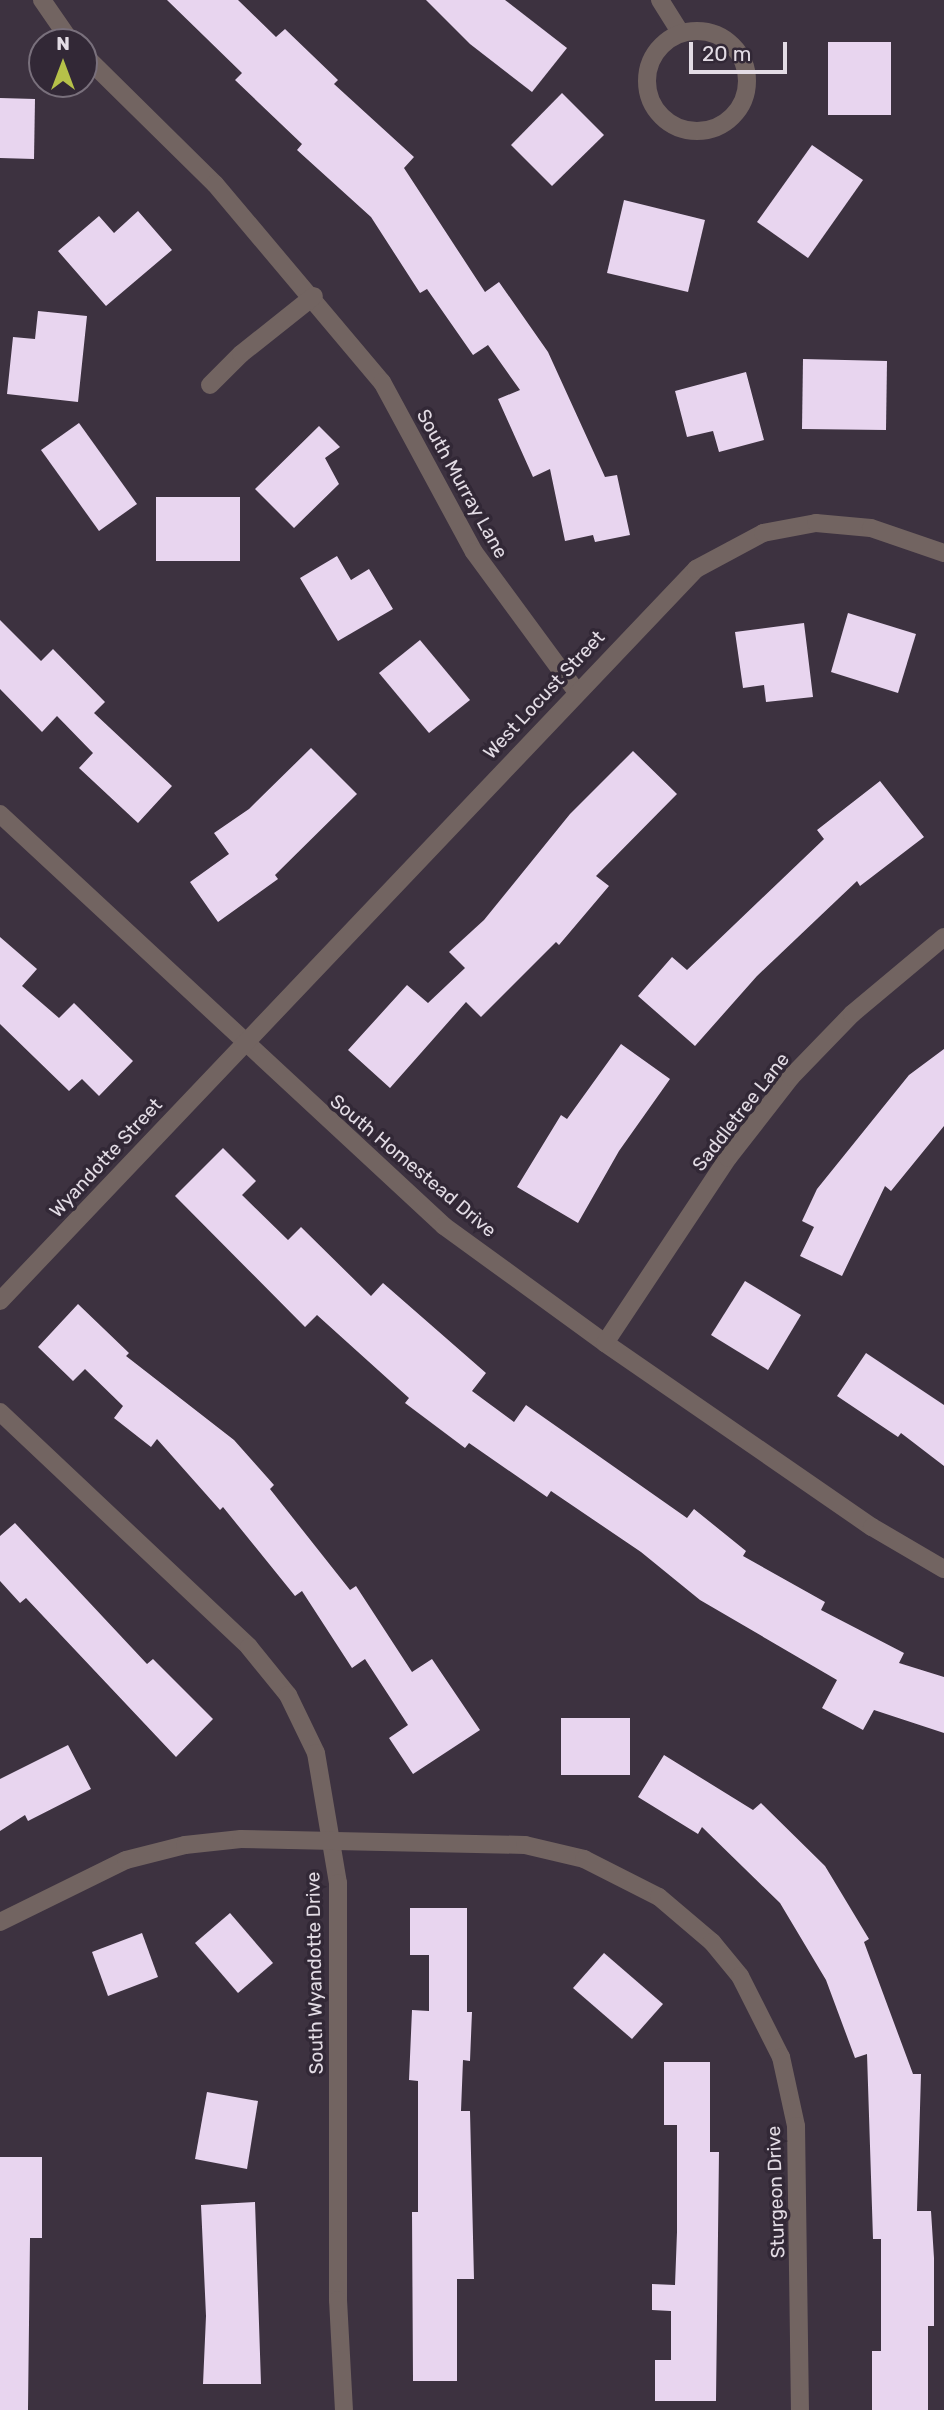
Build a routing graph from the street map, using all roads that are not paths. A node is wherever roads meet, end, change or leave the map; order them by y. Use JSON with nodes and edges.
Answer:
{"nodes":[{"id":1,"x":43,"y":0,"type":"edge"},
{"id":2,"x":660,"y":0,"type":"edge"},
{"id":3,"x":62,"y":28,"type":"edge"},
{"id":4,"x":681,"y":33,"type":"junction"},
{"id":5,"x":98,"y":69,"type":"edge"},
{"id":6,"x":314,"y":296,"type":"junction"},
{"id":7,"x":210,"y":385,"type":"dead end"},
{"id":8,"x":944,"y":553,"type":"edge"},
{"id":9,"x":576,"y":691,"type":"junction"},
{"id":10,"x":0,"y":814,"type":"edge"},
{"id":11,"x":944,"y":937,"type":"edge"},
{"id":12,"x":244,"y":1043,"type":"junction"},
{"id":13,"x":0,"y":1301,"type":"edge"},
{"id":14,"x":605,"y":1343,"type":"junction"},
{"id":15,"x":0,"y":1412,"type":"edge"},
{"id":16,"x":944,"y":1569,"type":"edge"},
{"id":17,"x":331,"y":1839,"type":"junction"},
{"id":18,"x":0,"y":1922,"type":"edge"},
{"id":19,"x":344,"y":2410,"type":"edge"},
{"id":20,"x":800,"y":2410,"type":"edge"}],
"edges":[{"from":1,"to":3,"type":"street"},
{"from":2,"to":4,"type":"street"},
{"from":4,"to":4,"type":"street"},
{"from":5,"to":6,"type":"street","name":"South Murray Lane"},
{"from":6,"to":7,"type":"street"},
{"from":6,"to":9,"type":"street","name":"South Murray Lane"},
{"from":8,"to":9,"type":"street","name":"West Locust Street"},
{"from":9,"to":12,"type":"street","name":"West Locust Street"},
{"from":10,"to":12,"type":"street","name":"South Homestead Drive"},
{"from":11,"to":14,"type":"street","name":"Saddletree Lane"},
{"from":12,"to":13,"type":"street","name":"Wyandotte Street"},
{"from":12,"to":14,"type":"street","name":"South Homestead Drive"},
{"from":14,"to":16,"type":"street","name":"South Homestead Drive"},
{"from":15,"to":17,"type":"street","name":"South Wyandotte Drive"},
{"from":17,"to":18,"type":"street","name":"Sturgeon Drive"},
{"from":17,"to":19,"type":"street","name":"South Wyandotte Drive"},
{"from":17,"to":20,"type":"street","name":"Sturgeon Drive"}]}
